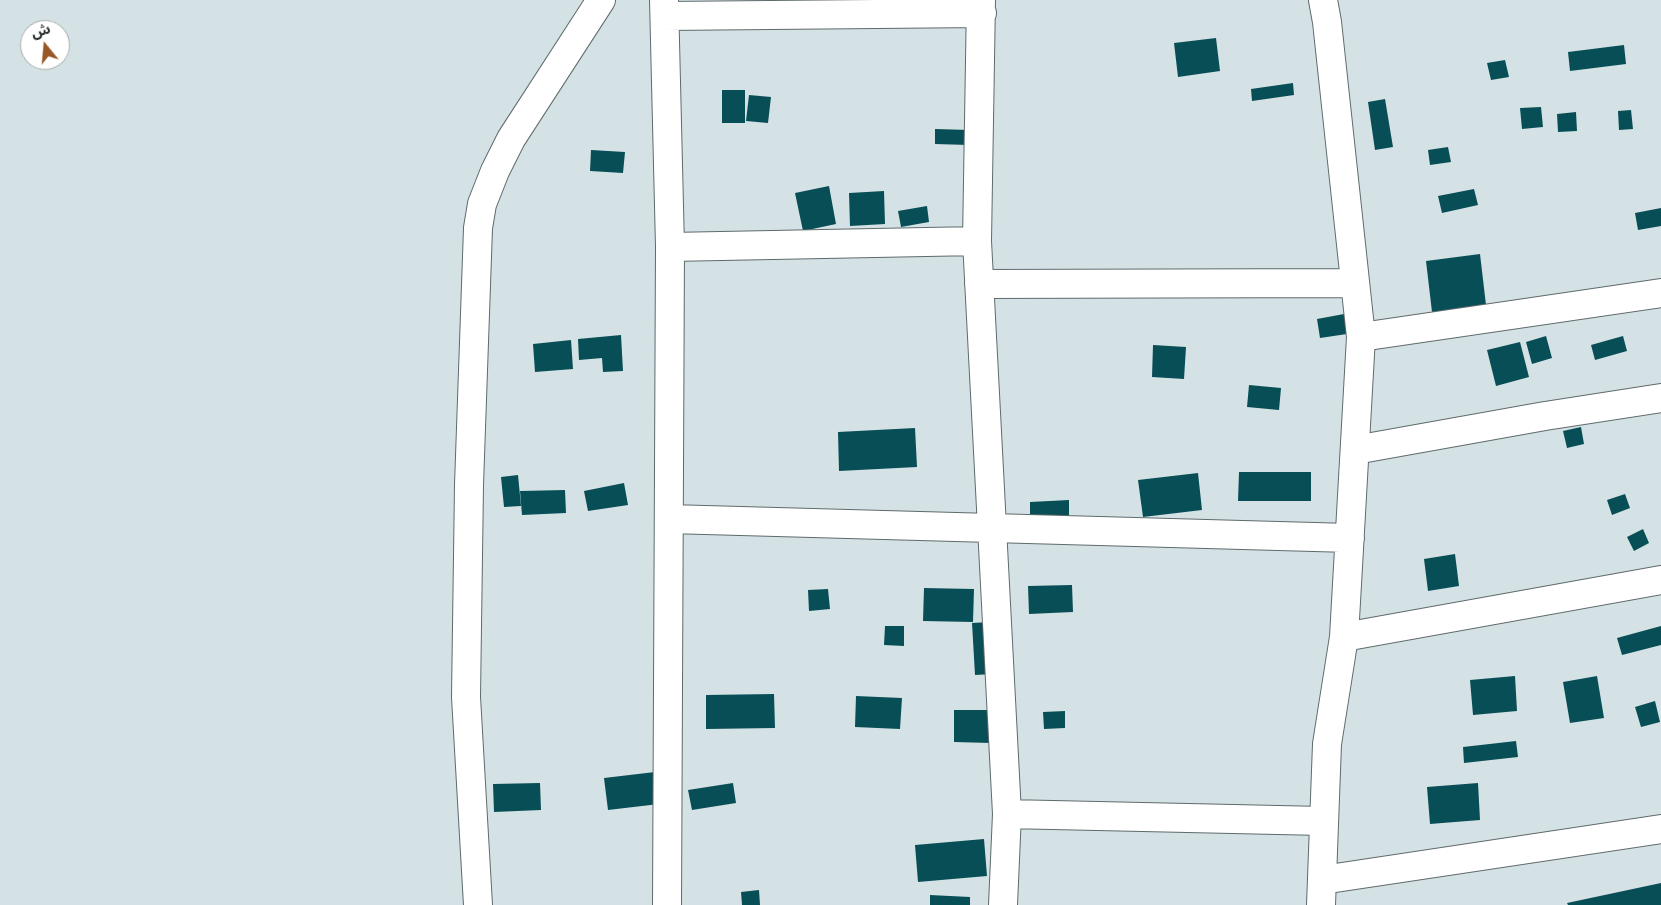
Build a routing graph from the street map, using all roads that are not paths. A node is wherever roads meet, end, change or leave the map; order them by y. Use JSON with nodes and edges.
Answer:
{"nodes":[{"id":1,"x":601,"y":0,"type":"edge"},
{"id":2,"x":1323,"y":0,"type":"edge"},
{"id":3,"x":981,"y":6,"type":"edge"},
{"id":4,"x":664,"y":8,"type":"edge"},
{"id":5,"x":977,"y":241,"type":"junction"},
{"id":6,"x":670,"y":246,"type":"junction"},
{"id":7,"x":1355,"y":283,"type":"junction"},
{"id":8,"x":979,"y":284,"type":"junction"},
{"id":9,"x":1661,"y":293,"type":"edge"},
{"id":10,"x":1361,"y":337,"type":"junction"},
{"id":11,"x":1661,"y":398,"type":"edge"},
{"id":12,"x":1354,"y":450,"type":"junction"},
{"id":13,"x":669,"y":519,"type":"junction"},
{"id":14,"x":992,"y":529,"type":"junction"},
{"id":15,"x":1350,"y":538,"type":"junction"},
{"id":16,"x":1661,"y":580,"type":"edge"},
{"id":17,"x":1344,"y":637,"type":"junction"},
{"id":18,"x":1007,"y":814,"type":"junction"},
{"id":19,"x":1323,"y":821,"type":"junction"},
{"id":20,"x":1661,"y":829,"type":"edge"},
{"id":21,"x":1321,"y":892,"type":"edge"},
{"id":22,"x":478,"y":905,"type":"edge"},
{"id":23,"x":667,"y":905,"type":"edge"},
{"id":24,"x":1003,"y":905,"type":"edge"}],
"edges":[{"from":1,"to":22,"type":"street"},
{"from":2,"to":7,"type":"street"},
{"from":3,"to":4,"type":"street"},
{"from":3,"to":5,"type":"street"},
{"from":4,"to":6,"type":"street"},
{"from":5,"to":6,"type":"street"},
{"from":5,"to":8,"type":"street"},
{"from":6,"to":13,"type":"street"},
{"from":7,"to":8,"type":"street"},
{"from":7,"to":10,"type":"street"},
{"from":8,"to":14,"type":"street"},
{"from":9,"to":10,"type":"street"},
{"from":10,"to":12,"type":"street"},
{"from":11,"to":12,"type":"street"},
{"from":12,"to":15,"type":"street"},
{"from":13,"to":14,"type":"street"},
{"from":13,"to":23,"type":"street"},
{"from":14,"to":15,"type":"street"},
{"from":14,"to":18,"type":"street"},
{"from":15,"to":17,"type":"street"},
{"from":16,"to":17,"type":"street"},
{"from":17,"to":19,"type":"street"},
{"from":18,"to":19,"type":"street"},
{"from":18,"to":24,"type":"street"},
{"from":19,"to":21,"type":"street"},
{"from":20,"to":21,"type":"street"}]}
